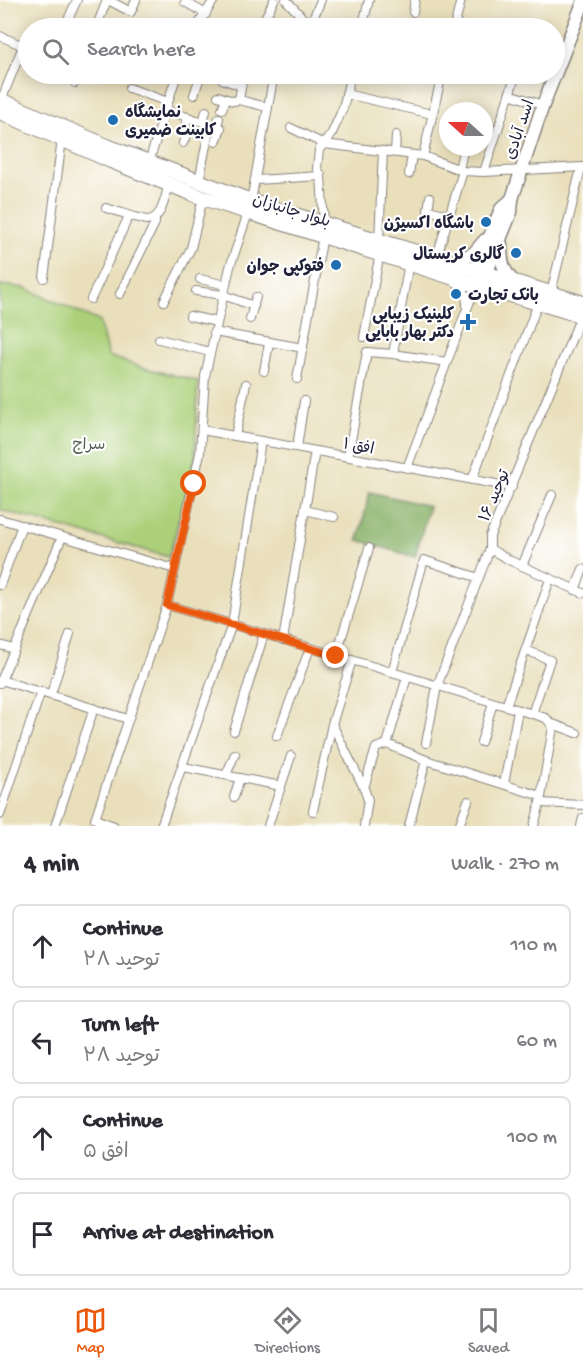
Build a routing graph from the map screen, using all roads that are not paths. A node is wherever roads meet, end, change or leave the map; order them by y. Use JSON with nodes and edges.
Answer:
{"nodes":[{"id":1,"x":77,"y":0,"type":"edge"},
{"id":2,"x":108,"y":0,"type":"edge"},
{"id":3,"x":136,"y":0,"type":"edge"},
{"id":4,"x":214,"y":0,"type":"edge"},
{"id":5,"x":274,"y":0,"type":"edge"},
{"id":6,"x":321,"y":0,"type":"edge"},
{"id":7,"x":369,"y":0,"type":"edge"},
{"id":8,"x":415,"y":0,"type":"edge"},
{"id":9,"x":461,"y":0,"type":"edge"},
{"id":10,"x":185,"y":2,"type":"dead end"},
{"id":11,"x":291,"y":2,"type":"edge"},
{"id":12,"x":583,"y":3,"type":"edge"},
{"id":13,"x":414,"y":12,"type":"dead end"},
{"id":14,"x":206,"y":14,"type":"junction"},
{"id":15,"x":69,"y":18,"type":"edge"},
{"id":16,"x":100,"y":18,"type":"edge"},
{"id":17,"x":203,"y":18,"type":"edge"},
{"id":18,"x":265,"y":18,"type":"edge"},
{"id":19,"x":302,"y":18,"type":"edge"},
{"id":20,"x":313,"y":18,"type":"edge"},
{"id":21,"x":364,"y":18,"type":"edge"},
{"id":22,"x":456,"y":18,"type":"edge"},
{"id":23,"x":0,"y":36,"type":"edge"},
{"id":24,"x":18,"y":44,"type":"edge"},
{"id":25,"x":565,"y":49,"type":"edge"},
{"id":26,"x":18,"y":63,"type":"edge"},
{"id":27,"x":174,"y":84,"type":"edge"},
{"id":28,"x":198,"y":84,"type":"edge"},
{"id":29,"x":236,"y":84,"type":"edge"},
{"id":30,"x":348,"y":84,"type":"edge"},
{"id":31,"x":440,"y":84,"type":"edge"},
{"id":32,"x":512,"y":84,"type":"edge"},
{"id":33,"x":551,"y":84,"type":"edge"},
{"id":34,"x":272,"y":85,"type":"dead end"},
{"id":35,"x":241,"y":86,"type":"joint"},
{"id":36,"x":129,"y":88,"type":"dead end"},
{"id":37,"x":346,"y":94,"type":"junction"},
{"id":38,"x":509,"y":94,"type":"junction"},
{"id":39,"x":194,"y":95,"type":"dead end"},
{"id":40,"x":0,"y":100,"type":"edge"},
{"id":41,"x":239,"y":100,"type":"junction"},
{"id":42,"x":543,"y":105,"type":"junction"},
{"id":43,"x":167,"y":106,"type":"junction"},
{"id":44,"x":267,"y":107,"type":"junction"},
{"id":45,"x":222,"y":109,"type":"dead end"},
{"id":46,"x":206,"y":111,"type":"dead end"},
{"id":47,"x":0,"y":112,"type":"edge"},
{"id":48,"x":432,"y":114,"type":"junction"},
{"id":49,"x":188,"y":117,"type":"junction"},
{"id":50,"x":219,"y":118,"type":"dead end"},
{"id":51,"x":210,"y":125,"type":"junction"},
{"id":52,"x":291,"y":128,"type":"dead end"},
{"id":53,"x":396,"y":135,"type":"dead end"},
{"id":54,"x":62,"y":140,"type":"junction"},
{"id":55,"x":216,"y":142,"type":"dead end"},
{"id":56,"x":183,"y":143,"type":"dead end"},
{"id":57,"x":324,"y":144,"type":"junction"},
{"id":58,"x":383,"y":151,"type":"junction"},
{"id":59,"x":395,"y":153,"type":"junction"},
{"id":60,"x":412,"y":155,"type":"junction"},
{"id":61,"x":423,"y":156,"type":"junction"},
{"id":62,"x":462,"y":156,"type":"dead end"},
{"id":63,"x":149,"y":162,"type":"junction"},
{"id":64,"x":582,"y":168,"type":"edge"},
{"id":65,"x":461,"y":170,"type":"junction"},
{"id":66,"x":521,"y":171,"type":"junction"},
{"id":67,"x":484,"y":172,"type":"junction"},
{"id":68,"x":174,"y":174,"type":"junction"},
{"id":69,"x":409,"y":174,"type":"dead end"},
{"id":70,"x":321,"y":177,"type":"junction"},
{"id":71,"x":256,"y":180,"type":"junction"},
{"id":72,"x":199,"y":181,"type":"junction"},
{"id":73,"x":430,"y":196,"type":"dead end"},
{"id":74,"x":203,"y":198,"type":"junction"},
{"id":75,"x":250,"y":207,"type":"junction"},
{"id":76,"x":106,"y":208,"type":"dead end"},
{"id":77,"x":449,"y":215,"type":"junction"},
{"id":78,"x":132,"y":216,"type":"junction"},
{"id":79,"x":155,"y":218,"type":"junction"},
{"id":80,"x":323,"y":230,"type":"junction"},
{"id":81,"x":496,"y":234,"type":"junction"},
{"id":82,"x":380,"y":247,"type":"junction"},
{"id":83,"x":436,"y":258,"type":"junction"},
{"id":84,"x":409,"y":262,"type":"junction"},
{"id":85,"x":450,"y":269,"type":"junction"},
{"id":86,"x":480,"y":276,"type":"junction"},
{"id":87,"x":44,"y":278,"type":"dead end"},
{"id":88,"x":200,"y":279,"type":"dead end"},
{"id":89,"x":515,"y":283,"type":"junction"},
{"id":90,"x":226,"y":285,"type":"junction"},
{"id":91,"x":196,"y":291,"type":"dead end"},
{"id":92,"x":551,"y":293,"type":"junction"},
{"id":93,"x":120,"y":294,"type":"dead end"},
{"id":94,"x":223,"y":295,"type":"junction"},
{"id":95,"x":91,"y":299,"type":"dead end"},
{"id":96,"x":164,"y":301,"type":"dead end"},
{"id":97,"x":538,"y":303,"type":"junction"},
{"id":98,"x":467,"y":311,"type":"junction"},
{"id":99,"x":582,"y":312,"type":"edge"},
{"id":100,"x":190,"y":316,"type":"dead end"},
{"id":101,"x":250,"y":319,"type":"dead end"},
{"id":102,"x":216,"y":322,"type":"junction"},
{"id":103,"x":214,"y":332,"type":"junction"},
{"id":104,"x":364,"y":338,"type":"dead end"},
{"id":105,"x":159,"y":339,"type":"dead end"},
{"id":106,"x":269,"y":343,"type":"junction"},
{"id":107,"x":303,"y":348,"type":"junction"},
{"id":108,"x":210,"y":352,"type":"junction"},
{"id":109,"x":393,"y":354,"type":"junction"},
{"id":110,"x":447,"y":362,"type":"junction"},
{"id":111,"x":264,"y":371,"type":"dead end"},
{"id":112,"x":297,"y":379,"type":"dead end"},
{"id":113,"x":246,"y":384,"type":"dead end"},
{"id":114,"x":304,"y":401,"type":"dead end"},
{"id":115,"x":202,"y":430,"type":"junction"},
{"id":116,"x":235,"y":436,"type":"junction"},
{"id":117,"x":261,"y":441,"type":"junction"},
{"id":118,"x":297,"y":447,"type":"junction"},
{"id":119,"x":315,"y":451,"type":"junction"},
{"id":120,"x":348,"y":457,"type":"junction"},
{"id":121,"x":407,"y":468,"type":"junction"},
{"id":122,"x":472,"y":480,"type":"junction"},
{"id":123,"x":512,"y":487,"type":"junction"},
{"id":124,"x":552,"y":495,"type":"dead end"},
{"id":125,"x":305,"y":510,"type":"junction"},
{"id":126,"x":334,"y":517,"type":"dead end"},
{"id":127,"x":0,"y":519,"type":"edge"},
{"id":128,"x":22,"y":525,"type":"junction"},
{"id":129,"x":62,"y":537,"type":"junction"},
{"id":130,"x":369,"y":548,"type":"dead end"},
{"id":131,"x":490,"y":549,"type":"junction"},
{"id":132,"x":522,"y":566,"type":"junction"},
{"id":133,"x":176,"y":569,"type":"junction"},
{"id":134,"x":583,"y":569,"type":"edge"},
{"id":135,"x":479,"y":578,"type":"junction"},
{"id":136,"x":550,"y":579,"type":"junction"},
{"id":137,"x":0,"y":585,"type":"edge"},
{"id":138,"x":579,"y":591,"type":"edge"},
{"id":139,"x":167,"y":605,"type":"junction"},
{"id":140,"x":232,"y":624,"type":"junction"},
{"id":141,"x":70,"y":634,"type":"dead end"},
{"id":142,"x":264,"y":634,"type":"junction"},
{"id":143,"x":283,"y":640,"type":"junction"},
{"id":144,"x":0,"y":645,"type":"edge"},
{"id":145,"x":310,"y":648,"type":"junction"},
{"id":146,"x":14,"y":649,"type":"junction"},
{"id":147,"x":526,"y":650,"type":"junction"},
{"id":148,"x":336,"y":656,"type":"junction"},
{"id":149,"x":352,"y":660,"type":"junction"},
{"id":150,"x":392,"y":672,"type":"junction"},
{"id":151,"x":406,"y":677,"type":"junction"},
{"id":152,"x":1,"y":681,"type":"edge"},
{"id":153,"x":437,"y":686,"type":"junction"},
{"id":154,"x":41,"y":691,"type":"junction"},
{"id":155,"x":51,"y":694,"type":"junction"},
{"id":156,"x":493,"y":703,"type":"junction"},
{"id":157,"x":506,"y":706,"type":"junction"},
{"id":158,"x":94,"y":708,"type":"junction"},
{"id":159,"x":518,"y":710,"type":"junction"},
{"id":160,"x":531,"y":714,"type":"junction"},
{"id":161,"x":128,"y":719,"type":"junction"},
{"id":162,"x":547,"y":720,"type":"junction"},
{"id":163,"x":332,"y":724,"type":"junction"},
{"id":164,"x":234,"y":731,"type":"dead end"},
{"id":165,"x":577,"y":733,"type":"dead end"},
{"id":166,"x":277,"y":736,"type":"dead end"},
{"id":167,"x":481,"y":742,"type":"dead end"},
{"id":168,"x":426,"y":743,"type":"dead end"},
{"id":169,"x":387,"y":744,"type":"junction"},
{"id":170,"x":235,"y":754,"type":"dead end"},
{"id":171,"x":291,"y":756,"type":"dead end"},
{"id":172,"x":426,"y":760,"type":"junction"},
{"id":173,"x":183,"y":766,"type":"junction"},
{"id":174,"x":226,"y":775,"type":"junction"},
{"id":175,"x":240,"y":778,"type":"junction"},
{"id":176,"x":504,"y":784,"type":"junction"},
{"id":177,"x":282,"y":786,"type":"junction"},
{"id":178,"x":364,"y":789,"type":"junction"},
{"id":179,"x":234,"y":797,"type":"dead end"},
{"id":180,"x":540,"y":799,"type":"junction"},
{"id":181,"x":468,"y":801,"type":"dead end"},
{"id":182,"x":583,"y":805,"type":"edge"},
{"id":183,"x":313,"y":811,"type":"dead end"},
{"id":184,"x":0,"y":815,"type":"edge"},
{"id":185,"x":583,"y":818,"type":"edge"},
{"id":186,"x":55,"y":826,"type":"edge"},
{"id":187,"x":114,"y":826,"type":"edge"},
{"id":188,"x":161,"y":826,"type":"edge"},
{"id":189,"x":268,"y":826,"type":"edge"},
{"id":190,"x":364,"y":826,"type":"edge"},
{"id":191,"x":409,"y":826,"type":"edge"},
{"id":192,"x":459,"y":826,"type":"edge"},
{"id":193,"x":534,"y":826,"type":"edge"},
{"id":194,"x":581,"y":826,"type":"edge"}],
"edges":[{"from":1,"to":15,"type":"street"},
{"from":2,"to":3,"type":"street"},
{"from":2,"to":16,"type":"street"},
{"from":4,"to":14,"type":"street"},
{"from":5,"to":18,"type":"street"},
{"from":6,"to":20,"type":"street"},
{"from":7,"to":21,"type":"street"},
{"from":8,"to":13,"type":"street"},
{"from":9,"to":22,"type":"street"},
{"from":10,"to":14,"type":"street"},
{"from":11,"to":19,"type":"street"},
{"from":12,"to":25,"type":"main road","name":"اسد آبادی"},
{"from":14,"to":17,"type":"street"},
{"from":23,"to":24,"type":"street"},
{"from":26,"to":40,"type":"street"},
{"from":27,"to":43,"type":"street"},
{"from":28,"to":39,"type":"street"},
{"from":29,"to":35,"type":"street"},
{"from":30,"to":37,"type":"street"},
{"from":31,"to":48,"type":"street"},
{"from":32,"to":38,"type":"street"},
{"from":33,"to":42,"type":"main road","name":"اسد آبادی"},
{"from":34,"to":44,"type":"street"},
{"from":35,"to":41,"type":"street"},
{"from":36,"to":43,"type":"street"},
{"from":37,"to":48,"type":"street"},
{"from":37,"to":57,"type":"street"},
{"from":38,"to":42,"type":"street"},
{"from":38,"to":67,"type":"street"},
{"from":40,"to":63,"type":"highway","name":"بلوار جانبازان"},
{"from":41,"to":44,"type":"street"},
{"from":41,"to":45,"type":"street"},
{"from":42,"to":66,"type":"main road","name":"اسد آبادی"},
{"from":43,"to":49,"type":"street"},
{"from":43,"to":63,"type":"street"},
{"from":44,"to":71,"type":"street"},
{"from":46,"to":51,"type":"street"},
{"from":47,"to":54,"type":"highway","name":"بلوار جانبازان"},
{"from":48,"to":61,"type":"street"},
{"from":49,"to":51,"type":"street"},
{"from":49,"to":56,"type":"street"},
{"from":50,"to":51,"type":"street"},
{"from":51,"to":55,"type":"street"},
{"from":51,"to":72,"type":"street"},
{"from":52,"to":57,"type":"street"},
{"from":53,"to":59,"type":"street"},
{"from":54,"to":68,"type":"highway","name":"بلوار جانبازان"},
{"from":54,"to":87,"type":"street"},
{"from":57,"to":58,"type":"street"},
{"from":57,"to":70,"type":"street"},
{"from":58,"to":59,"type":"street"},
{"from":58,"to":82,"type":"street"},
{"from":59,"to":60,"type":"street"},
{"from":60,"to":61,"type":"street"},
{"from":60,"to":69,"type":"street"},
{"from":61,"to":65,"type":"street"},
{"from":62,"to":65,"type":"street"},
{"from":63,"to":68,"type":"highway","name":"بلوار جانبازان"},
{"from":64,"to":66,"type":"street"},
{"from":64,"to":92,"type":"street"},
{"from":65,"to":67,"type":"street"},
{"from":65,"to":77,"type":"street"},
{"from":66,"to":67,"type":"street"},
{"from":66,"to":81,"type":"main road","name":"اسد آبادی"},
{"from":68,"to":72,"type":"highway","name":"بلوار جانبازان"},
{"from":68,"to":74,"type":"highway","name":"بلوار جانبازان"},
{"from":68,"to":79,"type":"street"},
{"from":70,"to":71,"type":"street"},
{"from":70,"to":80,"type":"street"},
{"from":71,"to":75,"type":"street"},
{"from":72,"to":75,"type":"highway","name":"بلوار جانبازان"},
{"from":73,"to":77,"type":"street"},
{"from":74,"to":75,"type":"highway","name":"بلوار جانبازان"},
{"from":74,"to":96,"type":"street"},
{"from":75,"to":80,"type":"highway","name":"بلوار جانبازان"},
{"from":75,"to":90,"type":"street"},
{"from":76,"to":78,"type":"street"},
{"from":77,"to":83,"type":"street"},
{"from":78,"to":79,"type":"street"},
{"from":78,"to":95,"type":"street"},
{"from":79,"to":93,"type":"street"},
{"from":80,"to":82,"type":"highway","name":"بلوار جانبازان"},
{"from":80,"to":107,"type":"street"},
{"from":81,"to":85,"type":"main road"},
{"from":81,"to":86,"type":"main road","name":"اسد آبادی"},
{"from":81,"to":89,"type":"main road"},
{"from":82,"to":83,"type":"highway","name":"بلوار جانبازان"},
{"from":82,"to":84,"type":"highway","name":"بلوار جانبازان"},
{"from":82,"to":104,"type":"street"},
{"from":83,"to":85,"type":"highway","name":"بلوار جانبازان"},
{"from":84,"to":85,"type":"highway","name":"بلوار جانبازان"},
{"from":84,"to":109,"type":"street"},
{"from":85,"to":86,"type":"highway","name":"بلوار جانبازان"},
{"from":85,"to":98,"type":"street"},
{"from":86,"to":89,"type":"highway","name":"بلوار جانبازان"},
{"from":86,"to":97,"type":"highway","name":"بلوار جانبازان"},
{"from":86,"to":98,"type":"street"},
{"from":88,"to":90,"type":"street"},
{"from":89,"to":92,"type":"highway","name":"بلوار جانبازان"},
{"from":90,"to":94,"type":"street"},
{"from":91,"to":94,"type":"street"},
{"from":92,"to":99,"type":"highway","name":"بلوار جانبازان"},
{"from":94,"to":101,"type":"street"},
{"from":94,"to":102,"type":"street"},
{"from":97,"to":99,"type":"highway","name":"بلوار جانبازان"},
{"from":97,"to":122,"type":"street"},
{"from":98,"to":110,"type":"street"},
{"from":99,"to":123,"type":"street","name":"توحید ۱۶"},
{"from":100,"to":102,"type":"street"},
{"from":102,"to":103,"type":"street"},
{"from":103,"to":106,"type":"street"},
{"from":103,"to":108,"type":"street"},
{"from":105,"to":108,"type":"street"},
{"from":106,"to":107,"type":"street"},
{"from":106,"to":111,"type":"street"},
{"from":107,"to":112,"type":"street"},
{"from":108,"to":115,"type":"street"},
{"from":109,"to":110,"type":"street"},
{"from":109,"to":120,"type":"street"},
{"from":110,"to":121,"type":"street"},
{"from":113,"to":116,"type":"street"},
{"from":114,"to":118,"type":"street"},
{"from":115,"to":116,"type":"street","name":"افق ۱"},
{"from":115,"to":133,"type":"street"},
{"from":116,"to":117,"type":"street","name":"افق ۱"},
{"from":117,"to":118,"type":"street","name":"افق ۱"},
{"from":117,"to":140,"type":"street"},
{"from":118,"to":119,"type":"street","name":"افق ۱"},
{"from":119,"to":120,"type":"street","name":"افق ۱"},
{"from":119,"to":125,"type":"street"},
{"from":120,"to":121,"type":"street","name":"افق ۱"},
{"from":121,"to":122,"type":"street","name":"افق ۱"},
{"from":122,"to":123,"type":"street","name":"افق ۱"},
{"from":123,"to":131,"type":"street","name":"توحید ۱۶"},
{"from":124,"to":132,"type":"street"},
{"from":125,"to":126,"type":"street"},
{"from":125,"to":143,"type":"street"},
{"from":127,"to":128,"type":"street"},
{"from":128,"to":129,"type":"street"},
{"from":128,"to":137,"type":"street"},
{"from":129,"to":133,"type":"street"},
{"from":129,"to":146,"type":"street"},
{"from":130,"to":148,"type":"street"},
{"from":131,"to":132,"type":"street"},
{"from":131,"to":135,"type":"street","name":"توحید ۱۶"},
{"from":132,"to":136,"type":"street"},
{"from":133,"to":139,"type":"street"},
{"from":134,"to":138,"type":"street"},
{"from":135,"to":150,"type":"street"},
{"from":135,"to":153,"type":"street","name":"توحید ۱۶"},
{"from":136,"to":138,"type":"street"},
{"from":136,"to":147,"type":"street"},
{"from":139,"to":140,"type":"street"},
{"from":139,"to":161,"type":"street"},
{"from":140,"to":142,"type":"street"},
{"from":140,"to":173,"type":"street"},
{"from":141,"to":155,"type":"street"},
{"from":142,"to":143,"type":"street"},
{"from":142,"to":164,"type":"street"},
{"from":143,"to":145,"type":"street"},
{"from":144,"to":146,"type":"street"},
{"from":145,"to":148,"type":"street"},
{"from":145,"to":166,"type":"street"},
{"from":146,"to":152,"type":"street"},
{"from":147,"to":157,"type":"street"},
{"from":147,"to":160,"type":"street"},
{"from":148,"to":149,"type":"street"},
{"from":149,"to":150,"type":"street"},
{"from":149,"to":163,"type":"street"},
{"from":150,"to":151,"type":"street"},
{"from":151,"to":153,"type":"street"},
{"from":151,"to":169,"type":"street"},
{"from":152,"to":154,"type":"street"},
{"from":153,"to":156,"type":"street"},
{"from":153,"to":168,"type":"street","name":"توحید ۱۶"},
{"from":154,"to":155,"type":"street"},
{"from":154,"to":184,"type":"street"},
{"from":155,"to":158,"type":"street"},
{"from":156,"to":157,"type":"street"},
{"from":156,"to":167,"type":"street"},
{"from":157,"to":159,"type":"street"},
{"from":158,"to":161,"type":"street"},
{"from":158,"to":186,"type":"street"},
{"from":159,"to":160,"type":"street"},
{"from":159,"to":176,"type":"street"},
{"from":160,"to":162,"type":"street"},
{"from":161,"to":187,"type":"street"},
{"from":162,"to":165,"type":"street"},
{"from":162,"to":180,"type":"street"},
{"from":163,"to":178,"type":"street"},
{"from":163,"to":183,"type":"street"},
{"from":169,"to":172,"type":"street"},
{"from":169,"to":178,"type":"street"},
{"from":170,"to":174,"type":"street"},
{"from":171,"to":177,"type":"street"},
{"from":172,"to":176,"type":"street"},
{"from":172,"to":191,"type":"street"},
{"from":173,"to":174,"type":"street"},
{"from":173,"to":188,"type":"street"},
{"from":174,"to":175,"type":"street"},
{"from":175,"to":177,"type":"street"},
{"from":175,"to":179,"type":"street"},
{"from":176,"to":180,"type":"street"},
{"from":177,"to":189,"type":"street"},
{"from":178,"to":190,"type":"street"},
{"from":180,"to":182,"type":"street"},
{"from":180,"to":193,"type":"street"},
{"from":181,"to":192,"type":"street"},
{"from":185,"to":194,"type":"street"}]}
